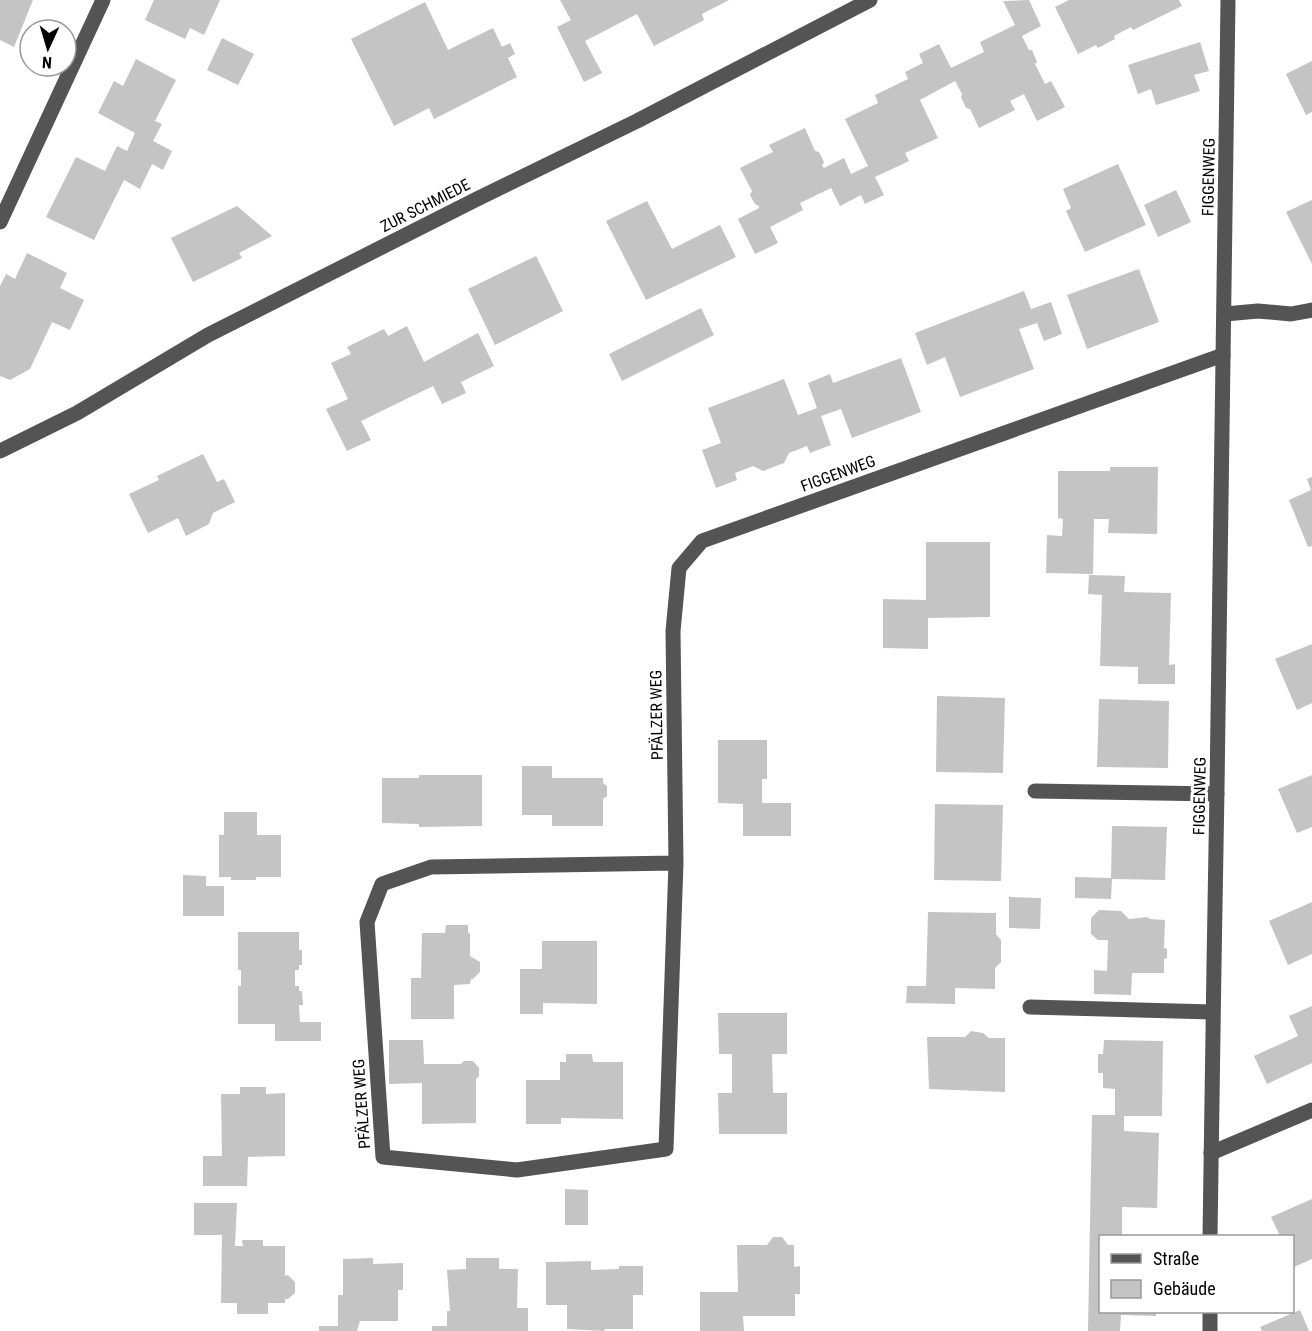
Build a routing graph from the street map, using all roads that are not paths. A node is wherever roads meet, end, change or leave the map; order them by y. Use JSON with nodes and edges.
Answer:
{"nodes":[{"id":1,"x":103,"y":0,"type":"edge"},
{"id":2,"x":870,"y":0,"type":"edge"},
{"id":3,"x":1228,"y":0,"type":"edge"},
{"id":4,"x":0,"y":222,"type":"edge"},
{"id":5,"x":1312,"y":310,"type":"edge"},
{"id":6,"x":1225,"y":314,"type":"junction"},
{"id":7,"x":1223,"y":355,"type":"junction"},
{"id":8,"x":0,"y":451,"type":"edge"},
{"id":9,"x":679,"y":568,"type":"joint"},
{"id":10,"x":1035,"y":791,"type":"dead end"},
{"id":11,"x":1217,"y":794,"type":"junction"},
{"id":12,"x":676,"y":863,"type":"junction"},
{"id":13,"x":1030,"y":1007,"type":"dead end"},
{"id":14,"x":1212,"y":1012,"type":"junction"},
{"id":15,"x":1312,"y":1110,"type":"edge"},
{"id":16,"x":1211,"y":1153,"type":"junction"},
{"id":17,"x":1210,"y":1235,"type":"edge"},
{"id":18,"x":1210,"y":1313,"type":"edge"},
{"id":19,"x":1210,"y":1331,"type":"edge"}],
"edges":[{"from":1,"to":4,"type":"street"},
{"from":2,"to":8,"type":"street","name":"ZUR SCHMIEDE"},
{"from":3,"to":6,"type":"street","name":"FIGGENWEG"},
{"from":5,"to":6,"type":"street"},
{"from":6,"to":7,"type":"street","name":"FIGGENWEG"},
{"from":7,"to":9,"type":"street","name":"FIGGENWEG"},
{"from":7,"to":11,"type":"street","name":"FIGGENWEG"},
{"from":9,"to":12,"type":"street","name":"PFÄLZER WEG"},
{"from":10,"to":11,"type":"street"},
{"from":11,"to":14,"type":"street","name":"FIGGENWEG"},
{"from":12,"to":12,"type":"street","name":"PFÄLZER WEG"},
{"from":13,"to":14,"type":"street"},
{"from":14,"to":16,"type":"street","name":"FIGGENWEG"},
{"from":15,"to":16,"type":"street"},
{"from":16,"to":17,"type":"street","name":"FIGGENWEG"},
{"from":18,"to":19,"type":"street"}]}
